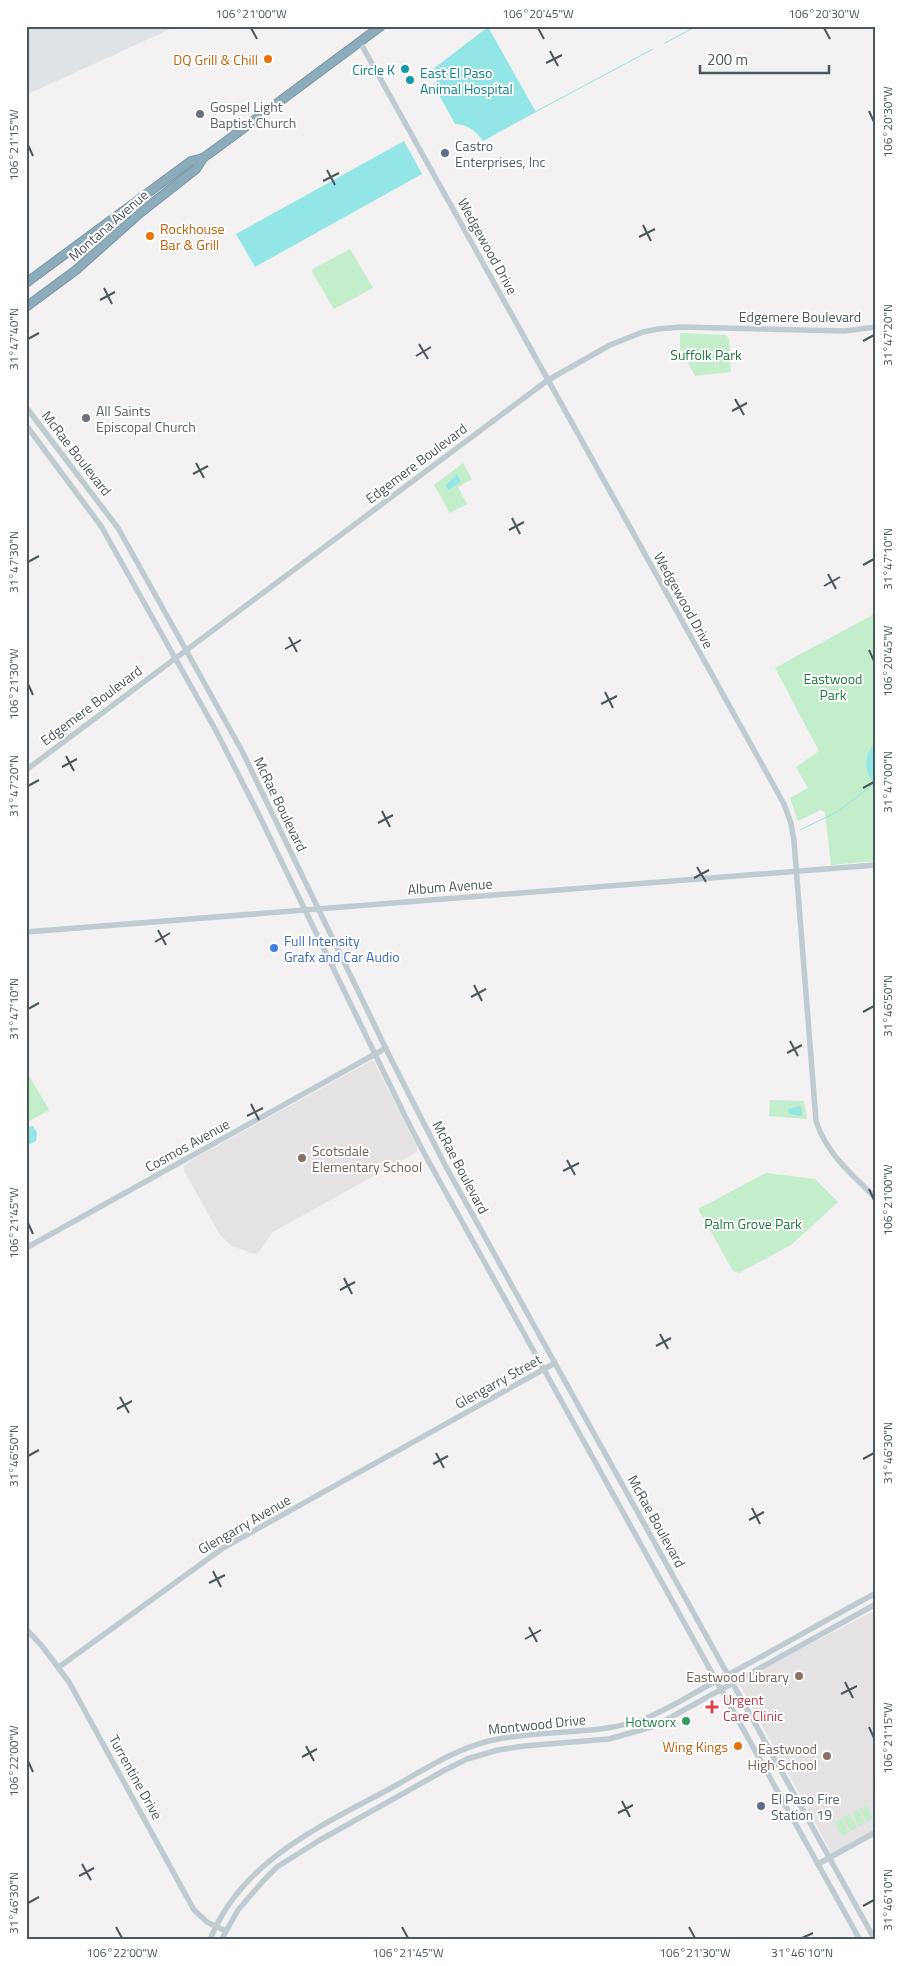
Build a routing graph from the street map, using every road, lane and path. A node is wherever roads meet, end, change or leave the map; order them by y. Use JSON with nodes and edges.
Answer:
{"nodes":[{"id":1,"x":381,"y":26,"type":"edge"},
{"id":2,"x":360,"y":42,"type":"junction"},
{"id":3,"x":203,"y":158,"type":"junction"},
{"id":4,"x":26,"y":283,"type":"edge"},
{"id":5,"x":26,"y":307,"type":"edge"},
{"id":6,"x":876,"y":328,"type":"edge"},
{"id":7,"x":548,"y":380,"type":"junction"},
{"id":8,"x":26,"y":407,"type":"edge"},
{"id":9,"x":26,"y":425,"type":"edge"},
{"id":10,"x":186,"y":650,"type":"junction"},
{"id":11,"x":176,"y":658,"type":"junction"},
{"id":12,"x":26,"y":770,"type":"edge"},
{"id":13,"x":876,"y":865,"type":"edge"},
{"id":14,"x":795,"y":872,"type":"junction"},
{"id":15,"x":318,"y":908,"type":"junction"},
{"id":16,"x":304,"y":909,"type":"junction"},
{"id":17,"x":26,"y":932,"type":"edge"},
{"id":18,"x":343,"y":958,"type":"junction"},
{"id":19,"x":331,"y":963,"type":"junction"},
{"id":20,"x":386,"y":1048,"type":"junction"},
{"id":21,"x":376,"y":1054,"type":"junction"},
{"id":22,"x":876,"y":1198,"type":"edge"},
{"id":23,"x":26,"y":1248,"type":"edge"},
{"id":24,"x":556,"y":1364,"type":"junction"},
{"id":25,"x":544,"y":1370,"type":"junction"},
{"id":26,"x":453,"y":1421,"type":"joint"},
{"id":27,"x":876,"y":1593,"type":"edge"},
{"id":28,"x":876,"y":1604,"type":"edge"},
{"id":29,"x":26,"y":1629,"type":"edge"},
{"id":30,"x":59,"y":1667,"type":"junction"},
{"id":31,"x":727,"y":1676,"type":"junction"},
{"id":32,"x":717,"y":1681,"type":"junction"},
{"id":33,"x":732,"y":1684,"type":"junction"},
{"id":34,"x":722,"y":1690,"type":"junction"},
{"id":35,"x":754,"y":1724,"type":"junction"},
{"id":36,"x":745,"y":1729,"type":"junction"},
{"id":37,"x":790,"y":1788,"type":"junction"},
{"id":38,"x":780,"y":1793,"type":"junction"},
{"id":39,"x":876,"y":1832,"type":"edge"},
{"id":40,"x":829,"y":1858,"type":"junction"},
{"id":41,"x":818,"y":1864,"type":"junction"},
{"id":42,"x":215,"y":1927,"type":"junction"},
{"id":43,"x":226,"y":1931,"type":"junction"},
{"id":44,"x":210,"y":1940,"type":"edge"},
{"id":45,"x":221,"y":1940,"type":"edge"},
{"id":46,"x":860,"y":1940,"type":"edge"},
{"id":47,"x":875,"y":1940,"type":"edge"}],
"edges":[{"from":1,"to":2,"type":"highway","name":"Montana Avenue"},
{"from":2,"to":3,"type":"highway","name":"Montana Avenue"},
{"from":2,"to":7,"type":"main road","name":"Wedgewood Drive"},
{"from":3,"to":4,"type":"highway","name":"Montana Avenue"},
{"from":3,"to":5,"type":"highway","name":"Montana Avenue"},
{"from":6,"to":7,"type":"main road","name":"Edgemere Boulevard"},
{"from":7,"to":10,"type":"main road","name":"Edgemere Boulevard"},
{"from":7,"to":14,"type":"main road","name":"Wedgewood Drive"},
{"from":8,"to":10,"type":"main road","name":"McRae Boulevard"},
{"from":9,"to":11,"type":"main road","name":"McRae Boulevard"},
{"from":10,"to":11,"type":"main road","name":"Edgemere Boulevard"},
{"from":10,"to":15,"type":"main road","name":"McRae Boulevard"},
{"from":11,"to":12,"type":"main road","name":"Edgemere Boulevard"},
{"from":11,"to":16,"type":"main road","name":"McRae Boulevard"},
{"from":13,"to":14,"type":"main road","name":"Album Avenue"},
{"from":14,"to":15,"type":"main road","name":"Album Avenue"},
{"from":14,"to":22,"type":"main road","name":"Wedgewood Drive"},
{"from":15,"to":16,"type":"main road","name":"Album Avenue"},
{"from":15,"to":18,"type":"main road","name":"McRae Boulevard"},
{"from":16,"to":17,"type":"main road","name":"Album Avenue"},
{"from":16,"to":19,"type":"main road","name":"McRae Boulevard"},
{"from":18,"to":19,"type":"main road"},
{"from":18,"to":20,"type":"main road","name":"McRae Boulevard"},
{"from":19,"to":21,"type":"main road","name":"McRae Boulevard"},
{"from":20,"to":21,"type":"main road","name":"Cosmos Avenue"},
{"from":20,"to":24,"type":"main road","name":"McRae Boulevard"},
{"from":21,"to":23,"type":"main road","name":"Cosmos Avenue"},
{"from":21,"to":25,"type":"main road","name":"McRae Boulevard"},
{"from":24,"to":25,"type":"main road","name":"Glengarry Street"},
{"from":24,"to":31,"type":"main road","name":"McRae Boulevard"},
{"from":25,"to":26,"type":"main road","name":"Glengarry Street"},
{"from":25,"to":32,"type":"main road","name":"McRae Boulevard"},
{"from":26,"to":30,"type":"main road","name":"Glengarry Avenue"},
{"from":27,"to":31,"type":"main road","name":"Montwood Drive"},
{"from":28,"to":33,"type":"main road","name":"Montwood Drive"},
{"from":29,"to":30,"type":"main road","name":"Turrentine Drive"},
{"from":30,"to":42,"type":"main road","name":"Turrentine Drive"},
{"from":31,"to":32,"type":"main road","name":"Montwood Drive"},
{"from":31,"to":33,"type":"main road","name":"McRae Boulevard"},
{"from":32,"to":34,"type":"main road","name":"McRae Boulevard"},
{"from":32,"to":42,"type":"main road","name":"Montwood Drive"},
{"from":33,"to":34,"type":"main road","name":"Montwood Drive"},
{"from":33,"to":35,"type":"main road","name":"McRae Boulevard"},
{"from":34,"to":36,"type":"main road","name":"McRae Boulevard"},
{"from":34,"to":43,"type":"main road","name":"Montwood Drive"},
{"from":35,"to":36,"type":"main road"},
{"from":35,"to":37,"type":"main road","name":"McRae Boulevard"},
{"from":36,"to":38,"type":"main road","name":"McRae Boulevard"},
{"from":37,"to":38,"type":"main road"},
{"from":37,"to":40,"type":"main road","name":"McRae Boulevard"},
{"from":38,"to":41,"type":"main road","name":"McRae Boulevard"},
{"from":39,"to":40,"type":"main road"},
{"from":40,"to":41,"type":"main road"},
{"from":40,"to":47,"type":"main road","name":"McRae Boulevard"},
{"from":41,"to":46,"type":"main road","name":"McRae Boulevard"},
{"from":42,"to":43,"type":"main road","name":"Turrentine Drive"},
{"from":42,"to":44,"type":"main road","name":"Montwood Drive"},
{"from":43,"to":45,"type":"main road","name":"Montwood Drive"}]}
